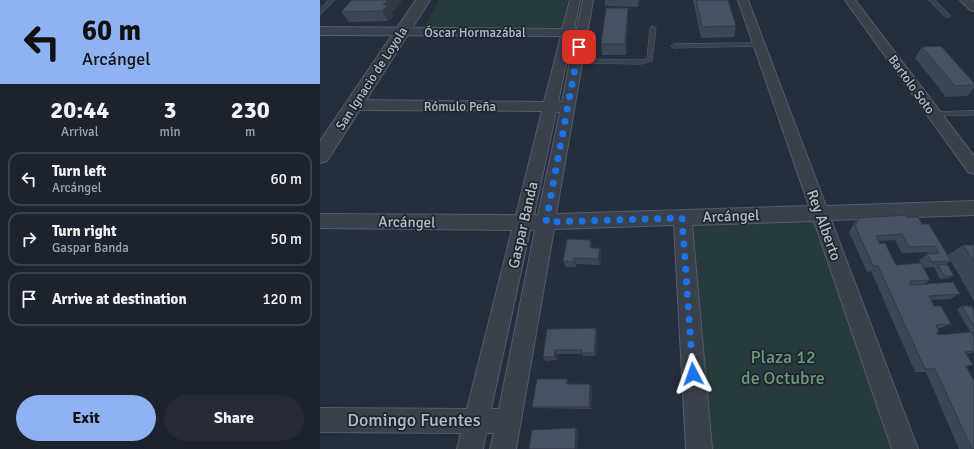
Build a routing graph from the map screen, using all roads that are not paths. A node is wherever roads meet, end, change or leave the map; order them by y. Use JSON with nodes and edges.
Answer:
{"nodes":[{"id":1,"x":332,"y":0,"type":"edge"},
{"id":2,"x":423,"y":0,"type":"edge"},
{"id":3,"x":575,"y":0,"type":"edge"},
{"id":4,"x":588,"y":0,"type":"edge"},
{"id":5,"x":743,"y":0,"type":"edge"},
{"id":6,"x":850,"y":0,"type":"edge"},
{"id":7,"x":932,"y":0,"type":"edge"},
{"id":8,"x":965,"y":0,"type":"edge"},
{"id":9,"x":974,"y":8,"type":"edge"},
{"id":10,"x":320,"y":13,"type":"edge"},
{"id":11,"x":948,"y":16,"type":"dead end"},
{"id":12,"x":653,"y":28,"type":"dead end"},
{"id":13,"x":320,"y":31,"type":"edge"},
{"id":14,"x":402,"y":32,"type":"junction"},
{"id":15,"x":574,"y":33,"type":"junction"},
{"id":16,"x":760,"y":45,"type":"junction"},
{"id":17,"x":674,"y":46,"type":"dead end"},
{"id":18,"x":577,"y":61,"type":"junction"},
{"id":19,"x":353,"y":105,"type":"junction"},
{"id":20,"x":559,"y":107,"type":"junction"},
{"id":21,"x":974,"y":113,"type":"edge"},
{"id":22,"x":934,"y":114,"type":"junction"},
{"id":23,"x":320,"y":156,"type":"edge"},
{"id":24,"x":974,"y":168,"type":"edge"},
{"id":25,"x":974,"y":208,"type":"edge"},
{"id":26,"x":820,"y":213,"type":"junction"},
{"id":27,"x":682,"y":218,"type":"junction"},
{"id":28,"x":320,"y":221,"type":"edge"},
{"id":29,"x":546,"y":222,"type":"junction"},
{"id":30,"x":523,"y":223,"type":"junction"},
{"id":31,"x":320,"y":420,"type":"edge"},
{"id":32,"x":477,"y":420,"type":"junction"},
{"id":33,"x":508,"y":421,"type":"junction"},
{"id":34,"x":470,"y":449,"type":"edge"},
{"id":35,"x":503,"y":449,"type":"edge"},
{"id":36,"x":699,"y":449,"type":"edge"},
{"id":37,"x":905,"y":449,"type":"edge"}],
"edges":[{"from":1,"to":10,"type":"lane"},
{"from":2,"to":14,"type":"street","name":"San Ignacio de Loyola"},
{"from":3,"to":15,"type":"street","name":"Gaspar Banda"},
{"from":4,"to":15,"type":"street","name":"Gaspar Banda"},
{"from":5,"to":16,"type":"street","name":"Rey Alberto"},
{"from":6,"to":22,"type":"street","name":"Bartolo Soto"},
{"from":7,"to":11,"type":"lane"},
{"from":8,"to":9,"type":"street"},
{"from":12,"to":18,"type":"lane"},
{"from":13,"to":14,"type":"street","name":"Óscar Hormazábal"},
{"from":14,"to":15,"type":"street","name":"Óscar Hormazábal"},
{"from":14,"to":19,"type":"street","name":"San Ignacio de Loyola"},
{"from":15,"to":18,"type":"street","name":"Gaspar Banda"},
{"from":15,"to":20,"type":"street","name":"Gaspar Banda"},
{"from":16,"to":17,"type":"lane"},
{"from":16,"to":26,"type":"street","name":"Rey Alberto"},
{"from":18,"to":20,"type":"street","name":"Gaspar Banda"},
{"from":19,"to":20,"type":"street","name":"Rómulo Peña"},
{"from":19,"to":23,"type":"street","name":"San Ignacio de Loyola"},
{"from":20,"to":29,"type":"street","name":"Gaspar Banda"},
{"from":20,"to":30,"type":"street","name":"Gaspar Banda"},
{"from":21,"to":22,"type":"lane"},
{"from":22,"to":24,"type":"street","name":"Bartolo Soto"},
{"from":25,"to":26,"type":"street","name":"Arcángel"},
{"from":26,"to":27,"type":"street","name":"Arcángel"},
{"from":26,"to":37,"type":"street","name":"Rey Alberto"},
{"from":27,"to":29,"type":"street","name":"Arcángel"},
{"from":27,"to":36,"type":"street"},
{"from":28,"to":30,"type":"street","name":"Arcángel"},
{"from":29,"to":30,"type":"street","name":"Arcángel"},
{"from":29,"to":33,"type":"street","name":"Gaspar Banda"},
{"from":30,"to":32,"type":"street","name":"Gaspar Banda"},
{"from":31,"to":32,"type":"street","name":"Domingo Fuentes"},
{"from":32,"to":33,"type":"street","name":"Domingo Fuentes"},
{"from":32,"to":34,"type":"street","name":"Gaspar Banda"},
{"from":33,"to":35,"type":"street","name":"Gaspar Banda"}]}
